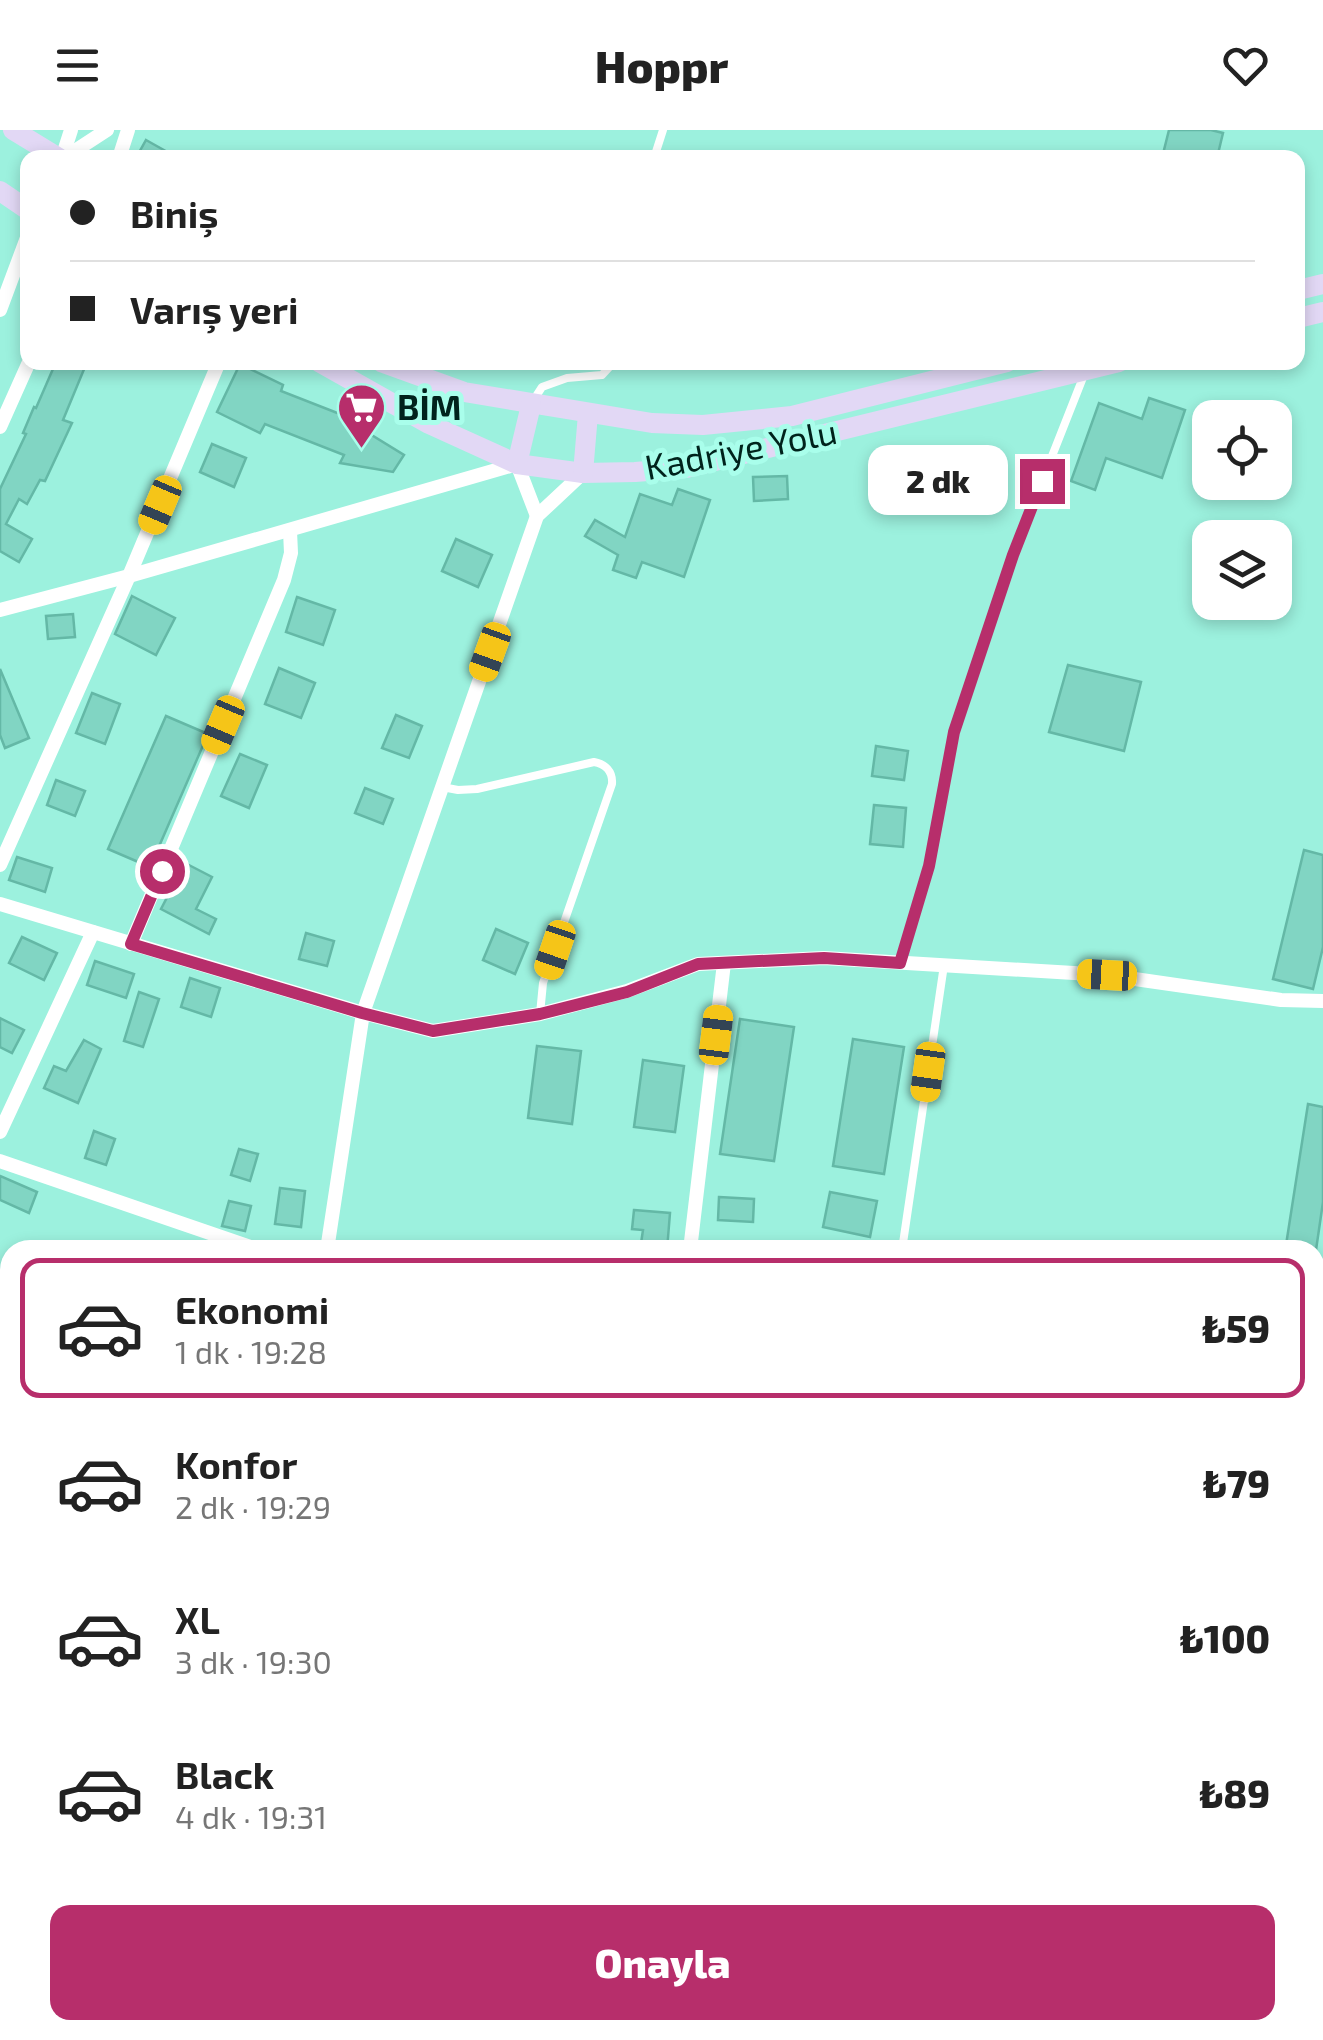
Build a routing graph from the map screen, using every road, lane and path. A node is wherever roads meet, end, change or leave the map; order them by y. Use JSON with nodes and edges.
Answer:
{"nodes":[{"id":1,"x":13,"y":130,"type":"edge"},
{"id":2,"x":107,"y":130,"type":"edge"},
{"id":3,"x":48,"y":150,"type":"edge"},
{"id":4,"x":75,"y":150,"type":"edge"},
{"id":5,"x":20,"y":256,"type":"edge"},
{"id":6,"x":0,"y":310,"type":"edge"},
{"id":7,"x":25,"y":370,"type":"edge"},
{"id":8,"x":216,"y":370,"type":"edge"},
{"id":9,"x":334,"y":370,"type":"edge"},
{"id":10,"x":403,"y":370,"type":"edge"},
{"id":11,"x":607,"y":370,"type":"edge"},
{"id":12,"x":974,"y":370,"type":"edge"},
{"id":13,"x":1090,"y":370,"type":"edge"},
{"id":14,"x":1086,"y":371,"type":"junction"},
{"id":15,"x":531,"y":405,"type":"junction"},
{"id":16,"x":588,"y":414,"type":"junction"},
{"id":17,"x":0,"y":427,"type":"edge"},
{"id":18,"x":516,"y":464,"type":"junction"},
{"id":19,"x":582,"y":473,"type":"junction"},
{"id":20,"x":537,"y":516,"type":"junction"},
{"id":21,"x":290,"y":530,"type":"junction"},
{"id":22,"x":130,"y":576,"type":"junction"},
{"id":23,"x":0,"y":610,"type":"edge"},
{"id":24,"x":442,"y":788,"type":"junction"},
{"id":25,"x":0,"y":865,"type":"edge"},
{"id":26,"x":0,"y":904,"type":"edge"},
{"id":27,"x":93,"y":932,"type":"junction"},
{"id":28,"x":131,"y":944,"type":"junction"},
{"id":29,"x":724,"y":963,"type":"junction"},
{"id":30,"x":900,"y":963,"type":"junction"},
{"id":31,"x":944,"y":965,"type":"junction"},
{"id":32,"x":1323,"y":1000,"type":"edge"},
{"id":33,"x":362,"y":1013,"type":"junction"},
{"id":34,"x":540,"y":1014,"type":"junction"},
{"id":35,"x":0,"y":1132,"type":"edge"},
{"id":36,"x":0,"y":1161,"type":"edge"},
{"id":37,"x":230,"y":1240,"type":"edge"},
{"id":38,"x":329,"y":1240,"type":"edge"},
{"id":39,"x":691,"y":1240,"type":"edge"},
{"id":40,"x":903,"y":1240,"type":"edge"}],
"edges":[{"from":1,"to":3,"type":"main road"},
{"from":2,"to":4,"type":"street"},
{"from":5,"to":6,"type":"street"},
{"from":7,"to":17,"type":"street"},
{"from":8,"to":22,"type":"street"},
{"from":9,"to":18,"type":"main road","name":"Kadriye Yolu"},
{"from":10,"to":15,"type":"main road","name":"Kadriye Yolu"},
{"from":11,"to":15,"type":"lane"},
{"from":12,"to":16,"type":"main road","name":"Kadriye Yolu"},
{"from":13,"to":14,"type":"main road","name":"Kadriye Yolu"},
{"from":14,"to":19,"type":"main road","name":"Kadriye Yolu"},
{"from":14,"to":30,"type":"lane"},
{"from":15,"to":16,"type":"main road","name":"Kadriye Yolu"},
{"from":15,"to":18,"type":"main road"},
{"from":16,"to":19,"type":"main road"},
{"from":18,"to":19,"type":"main road","name":"Kadriye Yolu"},
{"from":18,"to":20,"type":"street"},
{"from":18,"to":21,"type":"street"},
{"from":19,"to":20,"type":"street"},
{"from":20,"to":24,"type":"street"},
{"from":21,"to":22,"type":"street"},
{"from":21,"to":28,"type":"street"},
{"from":22,"to":23,"type":"street"},
{"from":22,"to":25,"type":"street"},
{"from":24,"to":33,"type":"street"},
{"from":24,"to":34,"type":"lane"},
{"from":26,"to":27,"type":"street"},
{"from":27,"to":28,"type":"street"},
{"from":27,"to":35,"type":"street"},
{"from":28,"to":33,"type":"street"},
{"from":29,"to":30,"type":"street"},
{"from":29,"to":34,"type":"street"},
{"from":29,"to":39,"type":"street"},
{"from":30,"to":31,"type":"street"},
{"from":31,"to":32,"type":"street"},
{"from":31,"to":40,"type":"lane"},
{"from":33,"to":34,"type":"street"},
{"from":33,"to":38,"type":"street"},
{"from":36,"to":37,"type":"street"}]}
